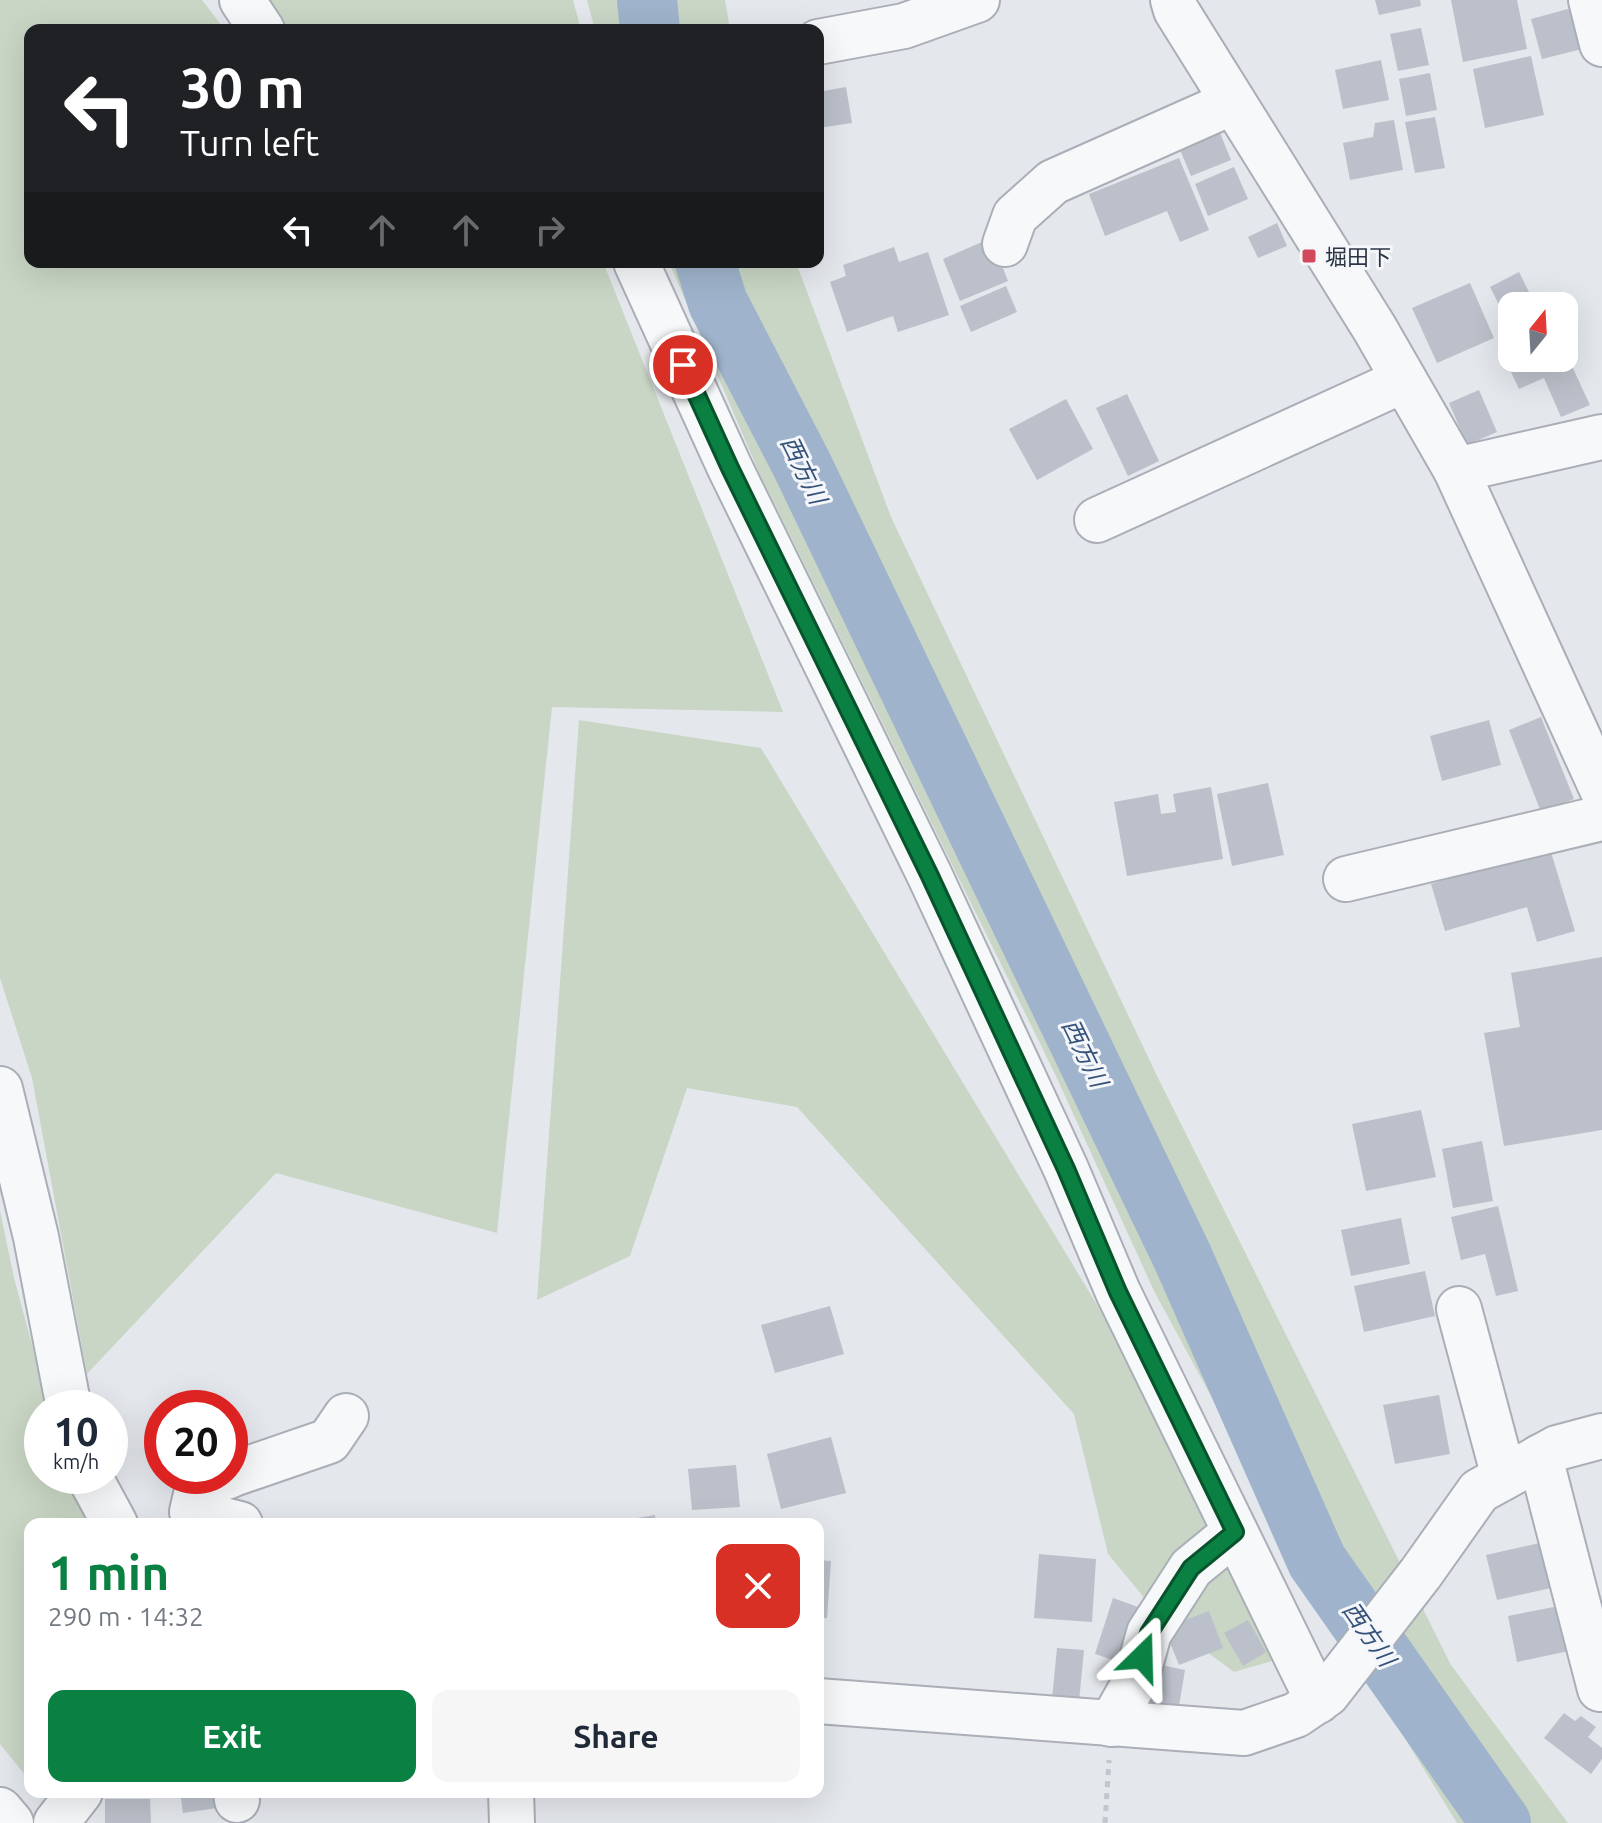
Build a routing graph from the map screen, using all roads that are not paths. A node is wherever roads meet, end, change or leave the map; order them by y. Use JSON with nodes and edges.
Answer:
{"nodes":[{"id":1,"x":242,"y":0,"type":"edge"},
{"id":2,"x":977,"y":0,"type":"edge"},
{"id":3,"x":1173,"y":0,"type":"edge"},
{"id":4,"x":1591,"y":0,"type":"edge"},
{"id":5,"x":258,"y":24,"type":"edge"},
{"id":6,"x":824,"y":41,"type":"edge"},
{"id":7,"x":1602,"y":44,"type":"edge"},
{"id":8,"x":1233,"y":102,"type":"junction"},
{"id":9,"x":1005,"y":244,"type":"dead end"},
{"id":10,"x":639,"y":268,"type":"edge"},
{"id":11,"x":1404,"y":380,"type":"junction"},
{"id":12,"x":1602,"y":437,"type":"edge"},
{"id":13,"x":1456,"y":470,"type":"junction"},
{"id":14,"x":1097,"y":520,"type":"dead end"},
{"id":15,"x":1602,"y":789,"type":"edge"},
{"id":16,"x":1602,"y":818,"type":"edge"},
{"id":17,"x":1346,"y":879,"type":"dead end"},
{"id":18,"x":0,"y":1089,"type":"edge"},
{"id":19,"x":18,"y":1240,"type":"edge"},
{"id":20,"x":1459,"y":1309,"type":"dead end"},
{"id":21,"x":64,"y":1390,"type":"edge"},
{"id":22,"x":346,"y":1416,"type":"dead end"},
{"id":23,"x":1602,"y":1436,"type":"edge"},
{"id":24,"x":1522,"y":1467,"type":"junction"},
{"id":25,"x":248,"y":1469,"type":"edge"},
{"id":26,"x":99,"y":1494,"type":"edge"},
{"id":27,"x":196,"y":1494,"type":"edge"},
{"id":28,"x":112,"y":1518,"type":"edge"},
{"id":29,"x":216,"y":1518,"type":"edge"},
{"id":30,"x":1235,"y":1532,"type":"junction"},
{"id":31,"x":1600,"y":1689,"type":"dead end"},
{"id":32,"x":1322,"y":1697,"type":"junction"},
{"id":33,"x":824,"y":1701,"type":"edge"},
{"id":34,"x":1111,"y":1724,"type":"junction"},
{"id":35,"x":75,"y":1798,"type":"edge"},
{"id":36,"x":511,"y":1798,"type":"edge"},
{"id":37,"x":0,"y":1810,"type":"edge"},
{"id":38,"x":11,"y":1823,"type":"edge"},
{"id":39,"x":56,"y":1823,"type":"edge"},
{"id":40,"x":512,"y":1823,"type":"edge"}],
"edges":[{"from":1,"to":5,"type":"street"},
{"from":2,"to":6,"type":"street"},
{"from":3,"to":8,"type":"street"},
{"from":4,"to":7,"type":"street"},
{"from":8,"to":9,"type":"street"},
{"from":8,"to":11,"type":"street"},
{"from":10,"to":30,"type":"street"},
{"from":11,"to":13,"type":"street"},
{"from":11,"to":14,"type":"street"},
{"from":12,"to":13,"type":"street"},
{"from":13,"to":15,"type":"street"},
{"from":16,"to":17,"type":"street"},
{"from":18,"to":19,"type":"street"},
{"from":19,"to":21,"type":"street"},
{"from":20,"to":24,"type":"street"},
{"from":22,"to":25,"type":"street"},
{"from":23,"to":24,"type":"street"},
{"from":24,"to":31,"type":"street"},
{"from":24,"to":32,"type":"street"},
{"from":26,"to":28,"type":"street"},
{"from":27,"to":29,"type":"street"},
{"from":30,"to":32,"type":"street"},
{"from":30,"to":34,"type":"street"},
{"from":32,"to":34,"type":"street"},
{"from":33,"to":34,"type":"street"},
{"from":35,"to":39,"type":"street"},
{"from":36,"to":40,"type":"street"},
{"from":37,"to":38,"type":"street"}]}
